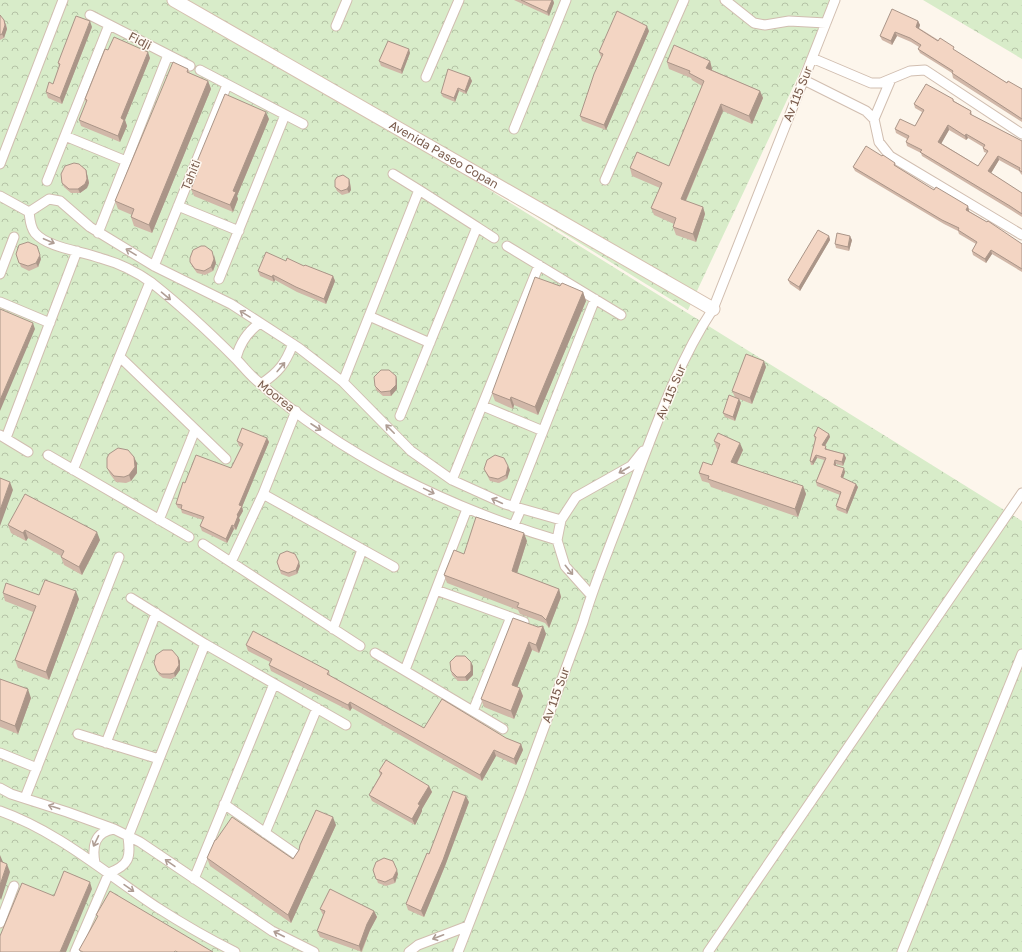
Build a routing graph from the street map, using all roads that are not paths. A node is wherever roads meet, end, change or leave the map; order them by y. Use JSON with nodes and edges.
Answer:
{"nodes":[{"id":1,"x":63,"y":0,"type":"edge"},
{"id":2,"x":174,"y":0,"type":"edge"},
{"id":3,"x":347,"y":0,"type":"edge"},
{"id":4,"x":459,"y":0,"type":"edge"},
{"id":5,"x":566,"y":0,"type":"edge"},
{"id":6,"x":684,"y":0,"type":"edge"},
{"id":7,"x":725,"y":0,"type":"edge"},
{"id":8,"x":836,"y":0,"type":"edge"},
{"id":9,"x":90,"y":15,"type":"dead end"},
{"id":10,"x":826,"y":23,"type":"junction"},
{"id":11,"x":109,"y":25,"type":"junction"},
{"id":12,"x":336,"y":26,"type":"dead end"},
{"id":13,"x":168,"y":55,"type":"junction"},
{"id":14,"x":812,"y":58,"type":"junction"},
{"id":15,"x":190,"y":66,"type":"dead end"},
{"id":16,"x":200,"y":70,"type":"dead end"},
{"id":17,"x":426,"y":77,"type":"dead end"},
{"id":18,"x":891,"y":79,"type":"junction"},
{"id":19,"x":804,"y":80,"type":"junction"},
{"id":20,"x":227,"y":85,"type":"junction"},
{"id":21,"x":285,"y":115,"type":"junction"},
{"id":22,"x":874,"y":119,"type":"junction"},
{"id":23,"x":303,"y":124,"type":"dead end"},
{"id":24,"x":514,"y":129,"type":"dead end"},
{"id":25,"x":1022,"y":134,"type":"edge"},
{"id":26,"x":65,"y":136,"type":"junction"},
{"id":27,"x":126,"y":161,"type":"junction"},
{"id":28,"x":0,"y":164,"type":"edge"},
{"id":29,"x":393,"y":174,"type":"dead end"},
{"id":30,"x":605,"y":180,"type":"dead end"},
{"id":31,"x":47,"y":181,"type":"dead end"},
{"id":32,"x":419,"y":190,"type":"junction"},
{"id":33,"x":0,"y":196,"type":"edge"},
{"id":34,"x":178,"y":206,"type":"junction"},
{"id":35,"x":29,"y":212,"type":"junction"},
{"id":36,"x":477,"y":227,"type":"junction"},
{"id":37,"x":239,"y":231,"type":"junction"},
{"id":38,"x":98,"y":233,"type":"junction"},
{"id":39,"x":1022,"y":235,"type":"edge"},
{"id":40,"x":14,"y":237,"type":"dead end"},
{"id":41,"x":494,"y":238,"type":"dead end"},
{"id":42,"x":507,"y":246,"type":"dead end"},
{"id":43,"x":77,"y":251,"type":"junction"},
{"id":44,"x":539,"y":265,"type":"junction"},
{"id":45,"x":154,"y":266,"type":"junction"},
{"id":46,"x":0,"y":274,"type":"edge"},
{"id":47,"x":219,"y":279,"type":"dead end"},
{"id":48,"x":150,"y":282,"type":"junction"},
{"id":49,"x":595,"y":299,"type":"junction"},
{"id":50,"x":0,"y":302,"type":"edge"},
{"id":51,"x":713,"y":309,"type":"junction"},
{"id":52,"x":622,"y":315,"type":"dead end"},
{"id":53,"x":369,"y":316,"type":"junction"},
{"id":54,"x":50,"y":323,"type":"junction"},
{"id":55,"x":260,"y":323,"type":"junction"},
{"id":56,"x":430,"y":343,"type":"junction"},
{"id":57,"x":293,"y":344,"type":"junction"},
{"id":58,"x":120,"y":357,"type":"junction"},
{"id":59,"x":236,"y":358,"type":"junction"},
{"id":60,"x":343,"y":382,"type":"junction"},
{"id":61,"x":261,"y":384,"type":"junction"},
{"id":62,"x":483,"y":406,"type":"junction"},
{"id":63,"x":296,"y":412,"type":"junction"},
{"id":64,"x":400,"y":416,"type":"dead end"},
{"id":65,"x":195,"y":430,"type":"junction"},
{"id":66,"x":543,"y":431,"type":"junction"},
{"id":67,"x":3,"y":436,"type":"edge"},
{"id":68,"x":650,"y":442,"type":"junction"},
{"id":69,"x":28,"y":452,"type":"dead end"},
{"id":70,"x":48,"y":455,"type":"dead end"},
{"id":71,"x":226,"y":459,"type":"dead end"},
{"id":72,"x":73,"y":470,"type":"junction"},
{"id":73,"x":452,"y":480,"type":"junction"},
{"id":74,"x":1022,"y":493,"type":"edge"},
{"id":75,"x":263,"y":494,"type":"junction"},
{"id":76,"x":517,"y":508,"type":"junction"},
{"id":77,"x":467,"y":509,"type":"junction"},
{"id":78,"x":159,"y":520,"type":"junction"},
{"id":79,"x":561,"y":520,"type":"junction"},
{"id":80,"x":513,"y":527,"type":"junction"},
{"id":81,"x":189,"y":537,"type":"dead end"},
{"id":82,"x":558,"y":540,"type":"junction"},
{"id":83,"x":203,"y":544,"type":"dead end"},
{"id":84,"x":362,"y":550,"type":"junction"},
{"id":85,"x":119,"y":557,"type":"dead end"},
{"id":86,"x":231,"y":562,"type":"junction"},
{"id":87,"x":394,"y":567,"type":"dead end"},
{"id":88,"x":436,"y":590,"type":"junction"},
{"id":89,"x":591,"y":595,"type":"junction"},
{"id":90,"x":132,"y":598,"type":"dead end"},
{"id":91,"x":156,"y":613,"type":"junction"},
{"id":92,"x":511,"y":617,"type":"junction"},
{"id":93,"x":530,"y":624,"type":"edge"},
{"id":94,"x":333,"y":628,"type":"junction"},
{"id":95,"x":205,"y":644,"type":"junction"},
{"id":96,"x":360,"y":646,"type":"dead end"},
{"id":97,"x":376,"y":653,"type":"dead end"},
{"id":98,"x":1022,"y":654,"type":"edge"},
{"id":99,"x":405,"y":670,"type":"junction"},
{"id":100,"x":274,"y":684,"type":"junction"},
{"id":101,"x":317,"y":708,"type":"junction"},
{"id":102,"x":473,"y":711,"type":"junction"},
{"id":103,"x":346,"y":726,"type":"dead end"},
{"id":104,"x":503,"y":729,"type":"dead end"},
{"id":105,"x":78,"y":734,"type":"dead end"},
{"id":106,"x":106,"y":743,"type":"junction"},
{"id":107,"x":0,"y":753,"type":"edge"},
{"id":108,"x":159,"y":759,"type":"junction"},
{"id":109,"x":37,"y":768,"type":"junction"},
{"id":110,"x":0,"y":788,"type":"edge"},
{"id":111,"x":25,"y":798,"type":"junction"},
{"id":112,"x":224,"y":804,"type":"junction"},
{"id":113,"x":0,"y":810,"type":"edge"},
{"id":114,"x":114,"y":829,"type":"junction"},
{"id":115,"x":265,"y":833,"type":"junction"},
{"id":116,"x":128,"y":837,"type":"junction"},
{"id":117,"x":297,"y":855,"type":"edge"},
{"id":118,"x":95,"y":864,"type":"junction"},
{"id":119,"x":109,"y":873,"type":"junction"},
{"id":120,"x":194,"y":879,"type":"junction"},
{"id":121,"x":14,"y":886,"type":"dead end"},
{"id":122,"x":3,"y":909,"type":"edge"},
{"id":123,"x":0,"y":923,"type":"edge"},
{"id":124,"x":468,"y":926,"type":"junction"},
{"id":125,"x":76,"y":952,"type":"edge"},
{"id":126,"x":235,"y":952,"type":"edge"},
{"id":127,"x":314,"y":952,"type":"edge"},
{"id":128,"x":409,"y":952,"type":"edge"},
{"id":129,"x":458,"y":952,"type":"edge"},
{"id":130,"x":708,"y":952,"type":"edge"},
{"id":131,"x":902,"y":952,"type":"edge"}],
"edges":[{"from":1,"to":28,"type":"street"},
{"from":2,"to":51,"type":"main road","name":"Avenida Paseo Copan"},
{"from":3,"to":12,"type":"street"},
{"from":4,"to":17,"type":"street"},
{"from":5,"to":24,"type":"street"},
{"from":6,"to":30,"type":"street"},
{"from":7,"to":10,"type":"street"},
{"from":8,"to":10,"type":"street","name":"Av 115 Sur"},
{"from":9,"to":11,"type":"street","name":"Fidji"},
{"from":10,"to":14,"type":"street","name":"Av 115 Sur"},
{"from":11,"to":13,"type":"street","name":"Fidji"},
{"from":11,"to":26,"type":"street"},
{"from":13,"to":15,"type":"street","name":"Fidji"},
{"from":13,"to":27,"type":"street"},
{"from":14,"to":18,"type":"street"},
{"from":14,"to":19,"type":"street","name":"Av 115 Sur"},
{"from":16,"to":20,"type":"street"},
{"from":18,"to":22,"type":"street"},
{"from":18,"to":25,"type":"street"},
{"from":19,"to":22,"type":"street"},
{"from":19,"to":51,"type":"street","name":"Av 115 Sur"},
{"from":20,"to":21,"type":"street"},
{"from":20,"to":34,"type":"street","name":"Tahiti"},
{"from":21,"to":23,"type":"street"},
{"from":21,"to":37,"type":"street"},
{"from":22,"to":39,"type":"street"},
{"from":26,"to":27,"type":"street"},
{"from":26,"to":31,"type":"street"},
{"from":27,"to":38,"type":"street"},
{"from":29,"to":32,"type":"street"},
{"from":32,"to":36,"type":"street"},
{"from":32,"to":53,"type":"street"},
{"from":33,"to":35,"type":"street"},
{"from":34,"to":37,"type":"street"},
{"from":34,"to":45,"type":"street","name":"Tahiti"},
{"from":35,"to":38,"type":"street"},
{"from":35,"to":43,"type":"street","name":"Moorea","one_way":true},
{"from":36,"to":41,"type":"street"},
{"from":36,"to":56,"type":"street"},
{"from":37,"to":47,"type":"street"},
{"from":45,"to":38,"type":"street","one_way":true},
{"from":40,"to":46,"type":"street"},
{"from":42,"to":44,"type":"street"},
{"from":43,"to":48,"type":"street","name":"Moorea"},
{"from":43,"to":54,"type":"street"},
{"from":44,"to":49,"type":"street"},
{"from":44,"to":62,"type":"street"},
{"from":55,"to":45,"type":"street","one_way":true},
{"from":48,"to":58,"type":"street"},
{"from":48,"to":59,"type":"street","name":"Moorea","one_way":true},
{"from":49,"to":52,"type":"street"},
{"from":49,"to":66,"type":"street"},
{"from":50,"to":54,"type":"street"},
{"from":51,"to":68,"type":"street","name":"Av 115 Sur"},
{"from":53,"to":56,"type":"street"},
{"from":53,"to":60,"type":"street"},
{"from":54,"to":67,"type":"street"},
{"from":55,"to":57,"type":"street"},
{"from":55,"to":59,"type":"street"},
{"from":56,"to":64,"type":"street"},
{"from":57,"to":60,"type":"street"},
{"from":61,"to":57,"type":"street","one_way":true},
{"from":58,"to":65,"type":"street"},
{"from":58,"to":72,"type":"street"},
{"from":59,"to":61,"type":"street","name":"Moorea"},
{"from":73,"to":60,"type":"street","one_way":true},
{"from":61,"to":63,"type":"street","name":"Moorea"},
{"from":62,"to":66,"type":"street"},
{"from":62,"to":73,"type":"street"},
{"from":63,"to":75,"type":"street"},
{"from":63,"to":77,"type":"street","name":"Moorea","one_way":true},
{"from":65,"to":71,"type":"street"},
{"from":65,"to":78,"type":"street"},
{"from":66,"to":76,"type":"street"},
{"from":67,"to":69,"type":"street"},
{"from":68,"to":79,"type":"street","one_way":true},
{"from":68,"to":89,"type":"street","name":"Av 115 Sur"},
{"from":70,"to":72,"type":"street"},
{"from":72,"to":78,"type":"street"},
{"from":76,"to":73,"type":"street","one_way":true},
{"from":74,"to":130,"type":"street"},
{"from":75,"to":84,"type":"street"},
{"from":75,"to":86,"type":"street"},
{"from":76,"to":79,"type":"street"},
{"from":76,"to":80,"type":"street"},
{"from":77,"to":80,"type":"street","name":"Moorea"},
{"from":77,"to":88,"type":"street"},
{"from":78,"to":81,"type":"street"},
{"from":79,"to":82,"type":"street"},
{"from":80,"to":82,"type":"street","name":"Moorea"},
{"from":82,"to":89,"type":"street","one_way":true},
{"from":83,"to":86,"type":"street"},
{"from":84,"to":87,"type":"street"},
{"from":84,"to":94,"type":"street"},
{"from":85,"to":109,"type":"street"},
{"from":86,"to":94,"type":"street"},
{"from":88,"to":92,"type":"street"},
{"from":88,"to":99,"type":"street"},
{"from":89,"to":124,"type":"street","name":"Av 115 Sur"},
{"from":90,"to":91,"type":"street"},
{"from":91,"to":95,"type":"street"},
{"from":91,"to":106,"type":"street"},
{"from":92,"to":93,"type":"street"},
{"from":92,"to":102,"type":"street"},
{"from":94,"to":96,"type":"street"},
{"from":95,"to":100,"type":"street"},
{"from":95,"to":108,"type":"street"},
{"from":97,"to":99,"type":"street"},
{"from":98,"to":131,"type":"street"},
{"from":99,"to":102,"type":"street"},
{"from":100,"to":101,"type":"street"},
{"from":100,"to":112,"type":"street"},
{"from":101,"to":103,"type":"street"},
{"from":101,"to":115,"type":"street"},
{"from":102,"to":104,"type":"street"},
{"from":105,"to":106,"type":"street"},
{"from":106,"to":108,"type":"street"},
{"from":107,"to":109,"type":"street"},
{"from":108,"to":116,"type":"street"},
{"from":109,"to":111,"type":"street"},
{"from":110,"to":111,"type":"street"},
{"from":114,"to":111,"type":"street","one_way":true},
{"from":112,"to":115,"type":"street"},
{"from":112,"to":120,"type":"street"},
{"from":113,"to":118,"type":"street"},
{"from":114,"to":116,"type":"street"},
{"from":114,"to":118,"type":"street","one_way":true},
{"from":115,"to":117,"type":"street"},
{"from":116,"to":119,"type":"street"},
{"from":120,"to":116,"type":"street","one_way":true},
{"from":118,"to":119,"type":"street"},
{"from":119,"to":125,"type":"street"},
{"from":119,"to":126,"type":"street","one_way":true},
{"from":127,"to":120,"type":"street","one_way":true},
{"from":121,"to":122,"type":"street"},
{"from":122,"to":123,"type":"street"},
{"from":124,"to":128,"type":"street","one_way":true},
{"from":124,"to":129,"type":"street","name":"Av 115 Sur"}]}
